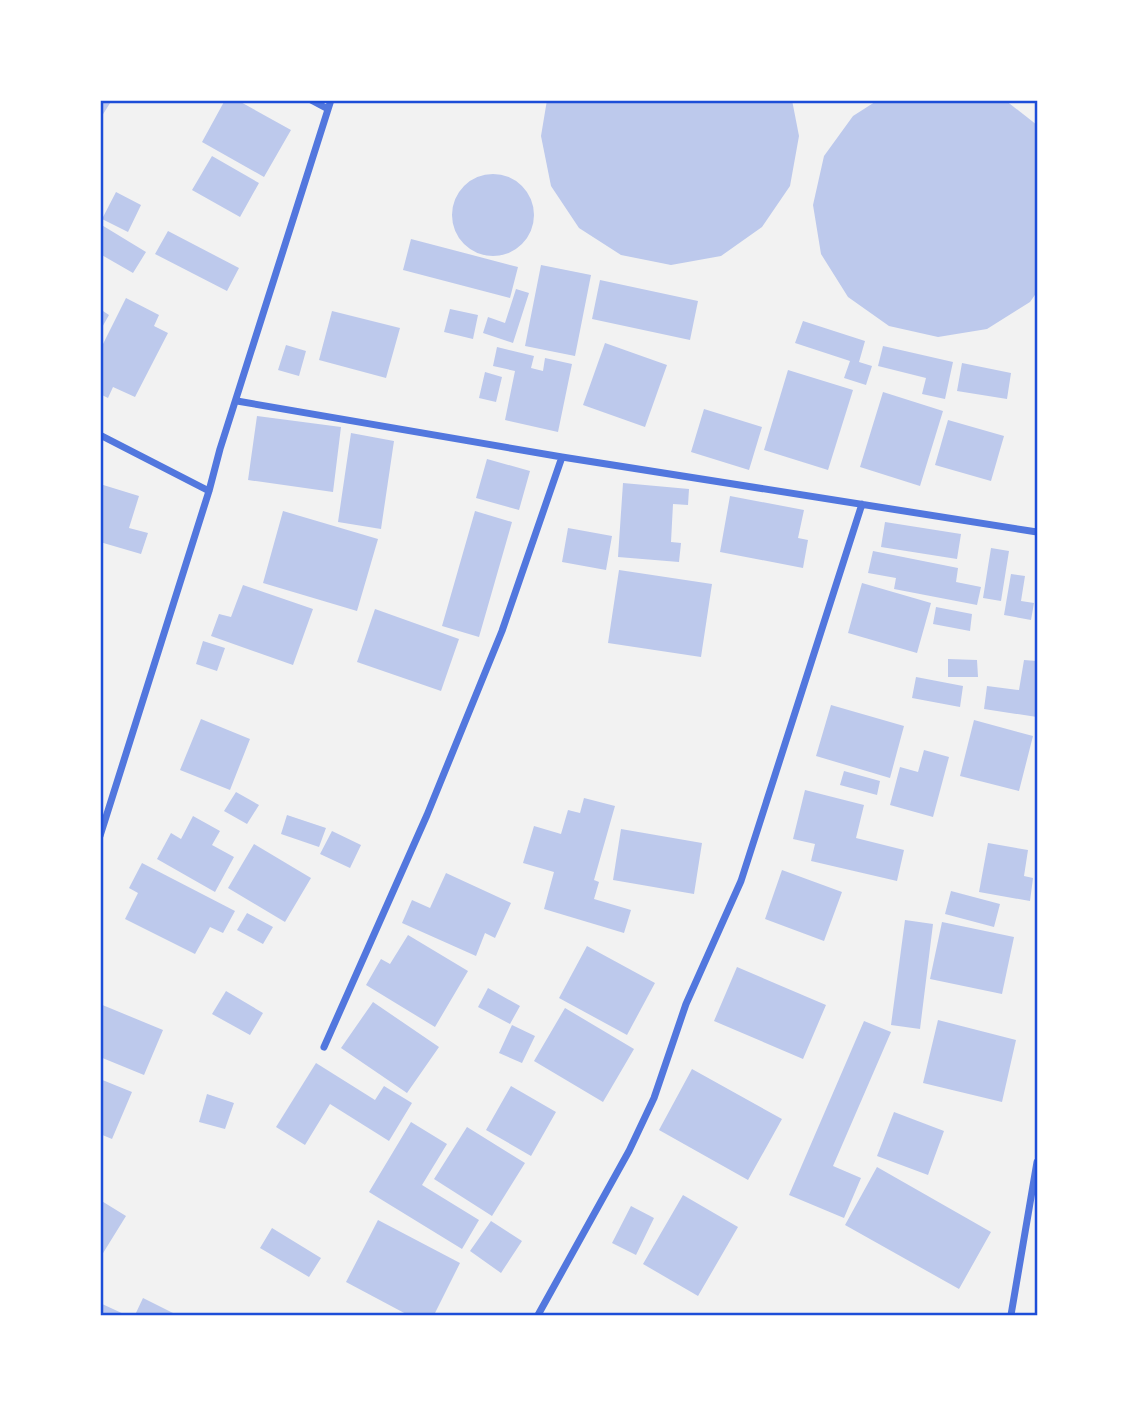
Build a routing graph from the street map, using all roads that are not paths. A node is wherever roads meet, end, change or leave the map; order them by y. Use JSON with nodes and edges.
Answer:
{"nodes":[{"id":1,"x":311,"y":100,"type":"edge"},
{"id":2,"x":331,"y":100,"type":"edge"},
{"id":3,"x":328,"y":109,"type":"junction"},
{"id":4,"x":237,"y":401,"type":"junction"},
{"id":5,"x":100,"y":435,"type":"edge"},
{"id":6,"x":562,"y":457,"type":"junction"},
{"id":7,"x":209,"y":491,"type":"junction"},
{"id":8,"x":862,"y":504,"type":"junction"},
{"id":9,"x":1037,"y":531,"type":"edge"},
{"id":10,"x":100,"y":836,"type":"edge"},
{"id":11,"x":324,"y":1047,"type":"dead end"},
{"id":12,"x":1037,"y":1162,"type":"edge"},
{"id":13,"x":538,"y":1315,"type":"edge"},
{"id":14,"x":1011,"y":1315,"type":"edge"}],
"edges":[{"from":1,"to":3,"type":"street"},
{"from":2,"to":3,"type":"street"},
{"from":3,"to":4,"type":"street"},
{"from":4,"to":6,"type":"street"},
{"from":4,"to":7,"type":"street"},
{"from":5,"to":7,"type":"street"},
{"from":6,"to":8,"type":"street"},
{"from":6,"to":11,"type":"street"},
{"from":7,"to":10,"type":"street"},
{"from":8,"to":9,"type":"street"},
{"from":8,"to":13,"type":"street"},
{"from":12,"to":14,"type":"street"}]}
